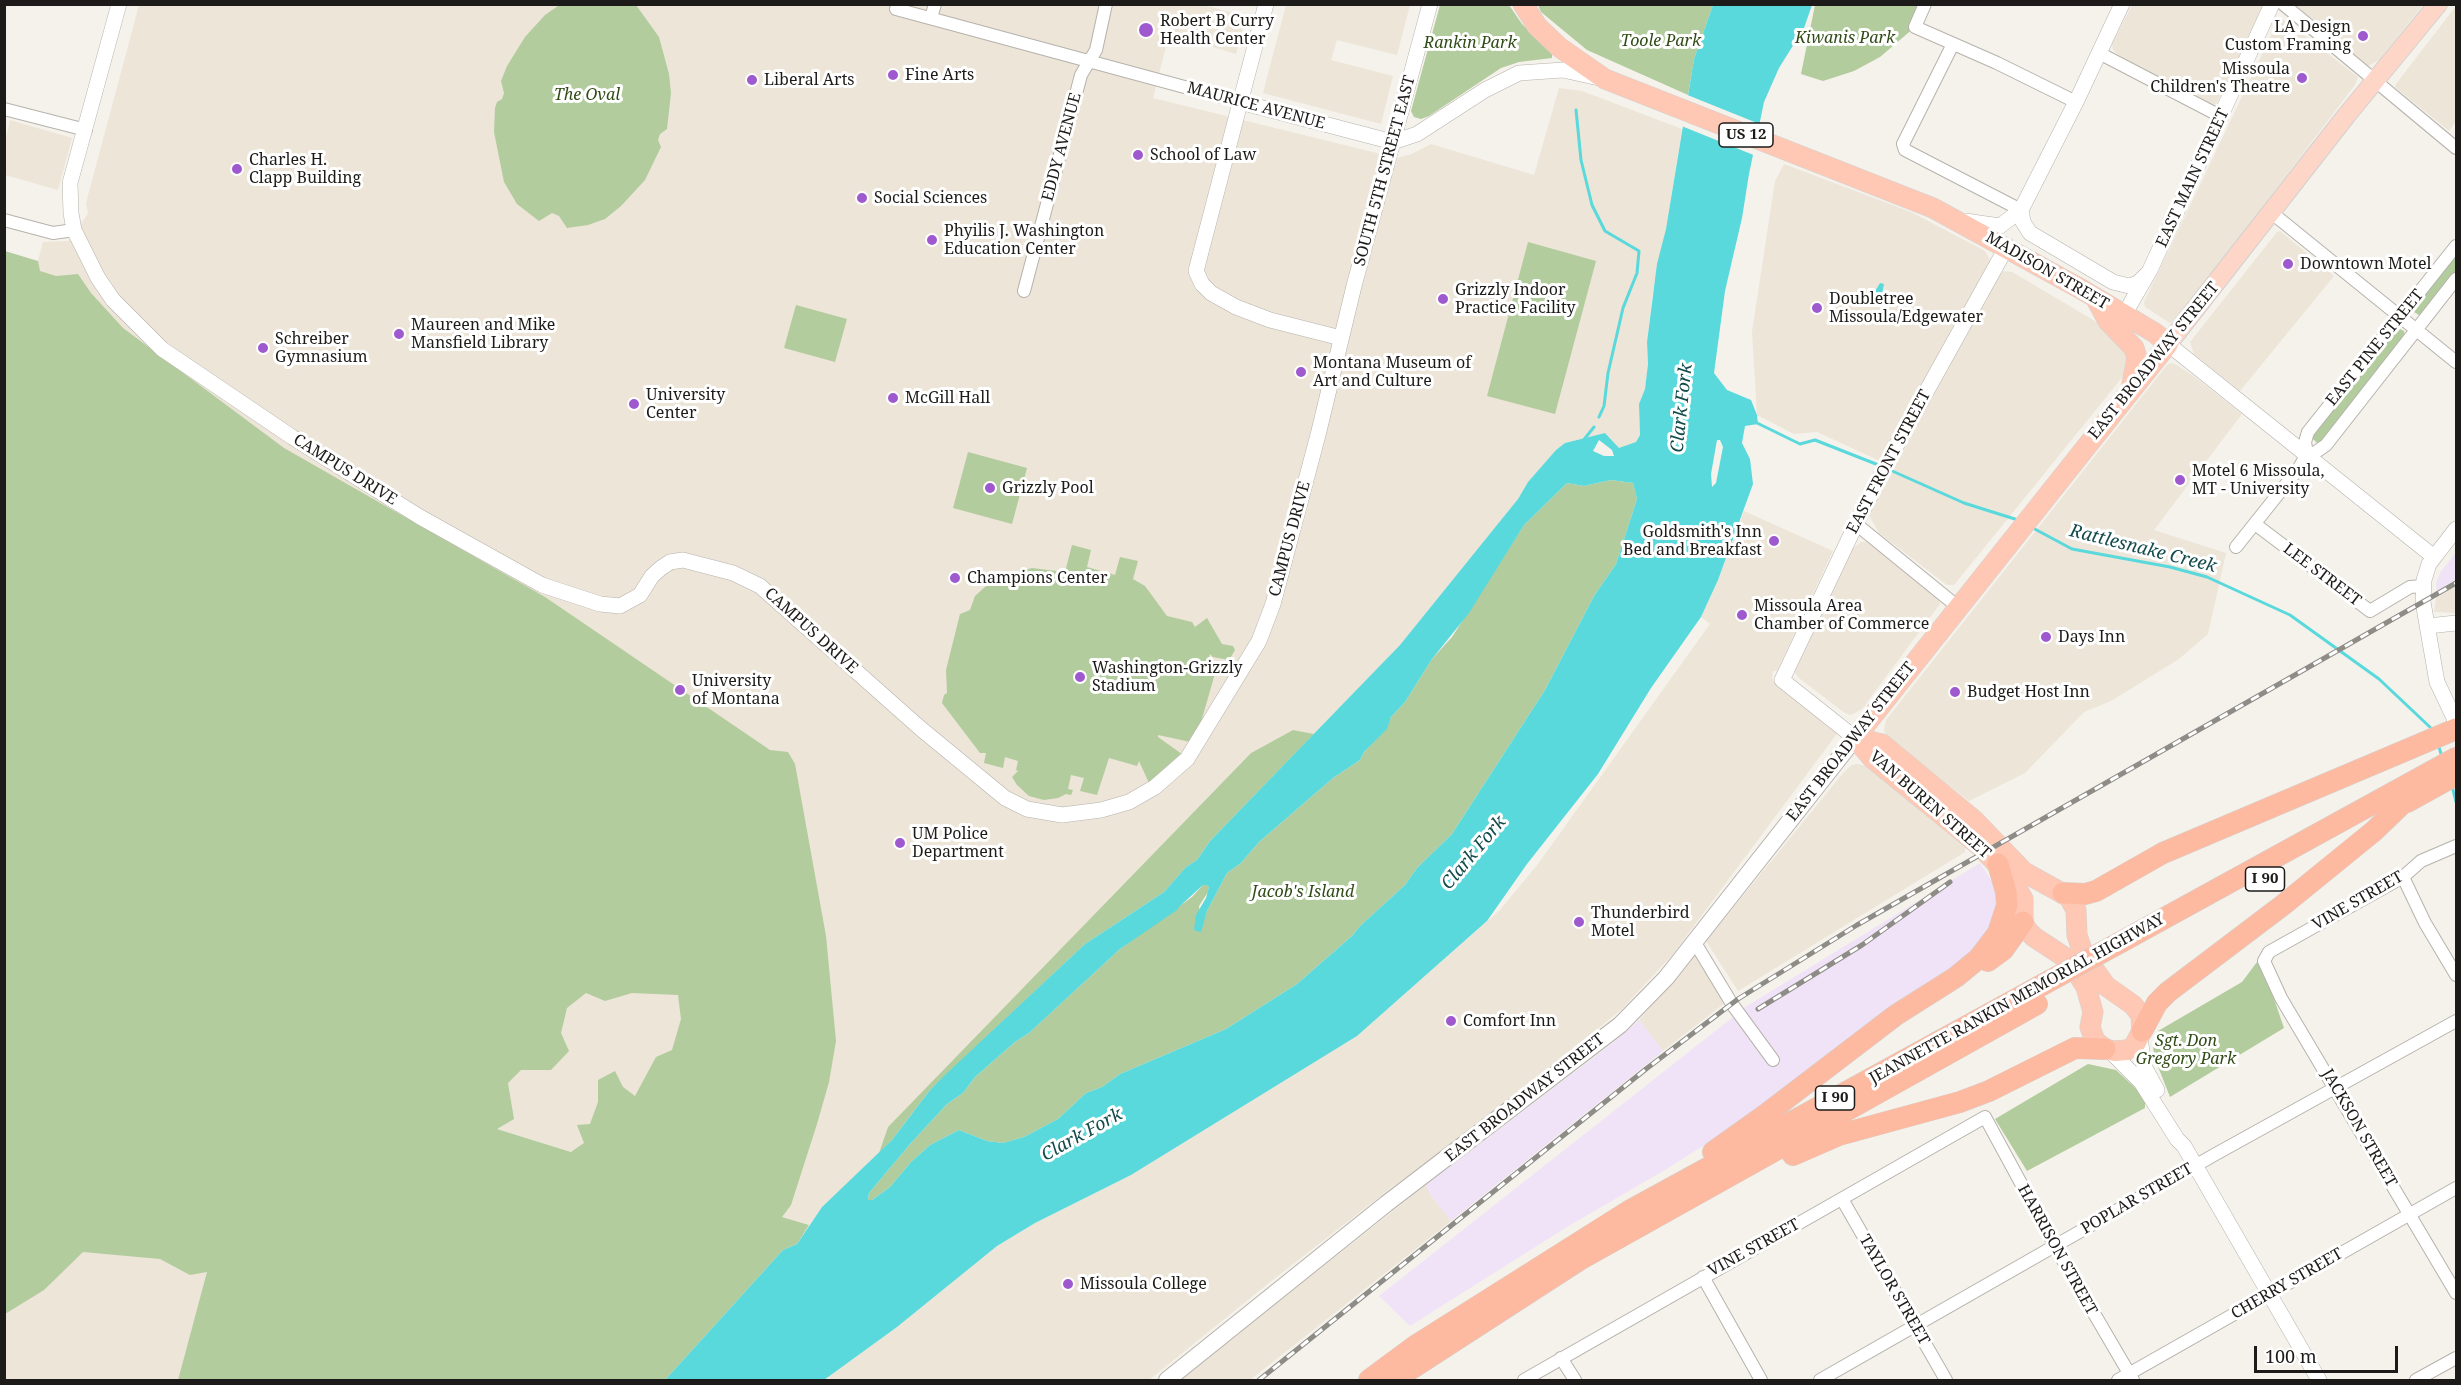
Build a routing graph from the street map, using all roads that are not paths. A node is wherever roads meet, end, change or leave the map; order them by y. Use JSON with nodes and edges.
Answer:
{"nodes":[{"id":1,"x":119,"y":4,"type":"edge"},
{"id":2,"x":935,"y":4,"type":"edge"},
{"id":3,"x":1106,"y":4,"type":"edge"},
{"id":4,"x":1266,"y":4,"type":"edge"},
{"id":5,"x":1430,"y":4,"type":"edge"},
{"id":6,"x":1925,"y":4,"type":"edge"},
{"id":7,"x":2122,"y":4,"type":"edge"},
{"id":8,"x":2272,"y":4,"type":"edge"},
{"id":9,"x":2283,"y":4,"type":"edge"},
{"id":10,"x":2438,"y":4,"type":"edge"},
{"id":11,"x":1524,"y":6,"type":"edge"},
{"id":12,"x":896,"y":9,"type":"dead end"},
{"id":13,"x":932,"y":18,"type":"junction"},
{"id":14,"x":1953,"y":44,"type":"junction"},
{"id":15,"x":2099,"y":53,"type":"junction"},
{"id":16,"x":1089,"y":62,"type":"junction"},
{"id":17,"x":1605,"y":79,"type":"junction"},
{"id":18,"x":2374,"y":82,"type":"junction"},
{"id":19,"x":1240,"y":102,"type":"junction"},
{"id":20,"x":2076,"y":102,"type":"junction"},
{"id":21,"x":4,"y":109,"type":"edge"},
{"id":22,"x":2222,"y":117,"type":"junction"},
{"id":23,"x":86,"y":130,"type":"junction"},
{"id":24,"x":1393,"y":142,"type":"junction"},
{"id":25,"x":2457,"y":148,"type":"edge"},
{"id":26,"x":2020,"y":210,"type":"junction"},
{"id":27,"x":2272,"y":213,"type":"junction"},
{"id":28,"x":4,"y":220,"type":"edge"},
{"id":29,"x":1959,"y":220,"type":"junction"},
{"id":30,"x":74,"y":230,"type":"junction"},
{"id":31,"x":2457,"y":246,"type":"edge"},
{"id":32,"x":2006,"y":248,"type":"junction"},
{"id":33,"x":2150,"y":270,"type":"junction"},
{"id":34,"x":2457,"y":279,"type":"edge"},
{"id":35,"x":1024,"y":291,"type":"dead end"},
{"id":36,"x":2096,"y":298,"type":"junction"},
{"id":37,"x":2124,"y":315,"type":"junction"},
{"id":38,"x":2400,"y":316,"type":"junction"},
{"id":39,"x":2417,"y":329,"type":"junction"},
{"id":40,"x":1341,"y":338,"type":"junction"},
{"id":41,"x":2168,"y":344,"type":"junction"},
{"id":42,"x":2457,"y":362,"type":"edge"},
{"id":43,"x":2132,"y":387,"type":"junction"},
{"id":44,"x":2307,"y":454,"type":"junction"},
{"id":45,"x":1856,"y":524,"type":"junction"},
{"id":46,"x":2255,"y":524,"type":"junction"},
{"id":47,"x":2457,"y":529,"type":"edge"},
{"id":48,"x":2236,"y":546,"type":"dead end"},
{"id":49,"x":2434,"y":557,"type":"junction"},
{"id":50,"x":2424,"y":586,"type":"junction"},
{"id":51,"x":1958,"y":607,"type":"junction"},
{"id":52,"x":2457,"y":623,"type":"edge"},
{"id":53,"x":2428,"y":626,"type":"junction"},
{"id":54,"x":2457,"y":722,"type":"edge"},
{"id":55,"x":2457,"y":729,"type":"edge"},
{"id":56,"x":1855,"y":738,"type":"junction"},
{"id":57,"x":2457,"y":758,"type":"edge"},
{"id":58,"x":2457,"y":775,"type":"edge"},
{"id":59,"x":2399,"y":801,"type":"junction"},
{"id":60,"x":2455,"y":847,"type":"edge"},
{"id":61,"x":1998,"y":864,"type":"junction"},
{"id":62,"x":2403,"y":877,"type":"junction"},
{"id":63,"x":2059,"y":892,"type":"junction"},
{"id":64,"x":2024,"y":914,"type":"junction"},
{"id":65,"x":2076,"y":921,"type":"junction"},
{"id":66,"x":1694,"y":941,"type":"junction"},
{"id":67,"x":2042,"y":941,"type":"junction"},
{"id":68,"x":2264,"y":961,"type":"joint"},
{"id":69,"x":2457,"y":975,"type":"edge"},
{"id":70,"x":1956,"y":977,"type":"junction"},
{"id":71,"x":2045,"y":992,"type":"junction"},
{"id":72,"x":2121,"y":998,"type":"junction"},
{"id":73,"x":2093,"y":1012,"type":"junction"},
{"id":74,"x":2457,"y":1021,"type":"edge"},
{"id":75,"x":2141,"y":1034,"type":"junction"},
{"id":76,"x":2108,"y":1050,"type":"junction"},
{"id":77,"x":1773,"y":1060,"type":"dead end"},
{"id":78,"x":2336,"y":1087,"type":"junction"},
{"id":79,"x":1985,"y":1117,"type":"joint"},
{"id":80,"x":2184,"y":1146,"type":"junction"},
{"id":81,"x":2196,"y":1166,"type":"junction"},
{"id":82,"x":2457,"y":1188,"type":"edge"},
{"id":83,"x":1842,"y":1199,"type":"junction"},
{"id":84,"x":1680,"y":1205,"type":"junction"},
{"id":85,"x":1629,"y":1211,"type":"junction"},
{"id":86,"x":2410,"y":1214,"type":"junction"},
{"id":87,"x":2055,"y":1246,"type":"junction"},
{"id":88,"x":1703,"y":1277,"type":"junction"},
{"id":89,"x":2457,"y":1293,"type":"edge"},
{"id":90,"x":2270,"y":1294,"type":"junction"},
{"id":91,"x":1914,"y":1326,"type":"junction"},
{"id":92,"x":1562,"y":1358,"type":"junction"},
{"id":93,"x":2457,"y":1358,"type":"edge"},
{"id":94,"x":2131,"y":1377,"type":"edge"},
{"id":95,"x":1167,"y":1380,"type":"edge"},
{"id":96,"x":1369,"y":1380,"type":"edge"},
{"id":97,"x":1394,"y":1380,"type":"edge"},
{"id":98,"x":1524,"y":1380,"type":"edge"},
{"id":99,"x":1575,"y":1380,"type":"edge"},
{"id":100,"x":1761,"y":1380,"type":"edge"},
{"id":101,"x":1820,"y":1380,"type":"edge"},
{"id":102,"x":1946,"y":1380,"type":"edge"},
{"id":103,"x":2118,"y":1380,"type":"edge"},
{"id":104,"x":2319,"y":1380,"type":"edge"},
{"id":105,"x":2416,"y":1380,"type":"edge"}],
"edges":[{"from":1,"to":23,"type":"street","name":"CAMPUS DRIVE"},
{"from":2,"to":13,"type":"street"},
{"from":3,"to":16,"type":"street","name":"EDDY AVENUE"},
{"from":4,"to":19,"type":"street"},
{"from":5,"to":24,"type":"street","name":"SOUTH 5TH STREET EAST"},
{"from":6,"to":14,"type":"street"},
{"from":7,"to":15,"type":"street"},
{"from":8,"to":22,"type":"street","name":"EAST MAIN STREET"},
{"from":9,"to":18,"type":"street"},
{"from":10,"to":18,"type":"main road","name":"EAST BROADWAY STREET"},
{"from":11,"to":17,"type":"highway","number":"US 12"},
{"from":12,"to":13,"type":"street","name":"MAURICE AVENUE"},
{"from":13,"to":16,"type":"street","name":"MAURICE AVENUE"},
{"from":14,"to":20,"type":"street"},
{"from":14,"to":26,"type":"street"},
{"from":15,"to":20,"type":"street"},
{"from":15,"to":22,"type":"street"},
{"from":16,"to":19,"type":"street","name":"MAURICE AVENUE"},
{"from":16,"to":35,"type":"street","name":"EDDY AVENUE"},
{"from":17,"to":24,"type":"street","number":"US 12"},
{"from":17,"to":29,"type":"highway","name":"MADISON STREET","number":"US 12"},
{"from":18,"to":25,"type":"street"},
{"from":18,"to":27,"type":"main road","name":"EAST BROADWAY STREET"},
{"from":19,"to":24,"type":"street","name":"MAURICE AVENUE"},
{"from":19,"to":40,"type":"street"},
{"from":20,"to":26,"type":"street"},
{"from":21,"to":23,"type":"street"},
{"from":22,"to":33,"type":"street","name":"EAST MAIN STREET"},
{"from":23,"to":30,"type":"street","name":"CAMPUS DRIVE"},
{"from":24,"to":40,"type":"street","name":"SOUTH 5TH STREET EAST"},
{"from":26,"to":29,"type":"street"},
{"from":26,"to":33,"type":"street","name":"MADISON STREET"},
{"from":27,"to":38,"type":"street"},
{"from":27,"to":41,"type":"main road","name":"EAST BROADWAY STREET"},
{"from":28,"to":30,"type":"street"},
{"from":29,"to":32,"type":"highway","name":"MADISON STREET","number":"US 12"},
{"from":30,"to":40,"type":"street","name":"CAMPUS DRIVE"},
{"from":31,"to":38,"type":"street","name":"EAST PINE STREET"},
{"from":32,"to":36,"type":"highway","name":"MADISON STREET","number":"US 12"},
{"from":32,"to":45,"type":"street","name":"EAST FRONT STREET"},
{"from":33,"to":37,"type":"street","name":"EAST MAIN STREET"},
{"from":34,"to":39,"type":"street","name":"EAST PINE STREET"},
{"from":36,"to":37,"type":"highway","name":"MADISON STREET","number":"US 12"},
{"from":36,"to":43,"type":"highway"},
{"from":37,"to":41,"type":"highway","name":"MADISON STREET","number":"US 12"},
{"from":38,"to":39,"type":"street"},
{"from":38,"to":44,"type":"street","name":"EAST PINE STREET"},
{"from":39,"to":42,"type":"street"},
{"from":39,"to":44,"type":"street","name":"EAST PINE STREET"},
{"from":41,"to":43,"type":"highway","name":"EAST BROADWAY STREET"},
{"from":41,"to":44,"type":"street","name":"MADISON STREET"},
{"from":43,"to":51,"type":"highway","name":"EAST BROADWAY STREET"},
{"from":44,"to":46,"type":"street","name":"EAST PINE STREET"},
{"from":44,"to":49,"type":"street","name":"MADISON STREET"},
{"from":45,"to":51,"type":"street"},
{"from":45,"to":56,"type":"street","name":"EAST FRONT STREET"},
{"from":46,"to":48,"type":"street","name":"EAST PINE STREET"},
{"from":46,"to":50,"type":"street","name":"LEE STREET"},
{"from":47,"to":49,"type":"street"},
{"from":49,"to":50,"type":"street"},
{"from":50,"to":53,"type":"street"},
{"from":51,"to":56,"type":"highway","name":"EAST BROADWAY STREET"},
{"from":52,"to":53,"type":"street"},
{"from":53,"to":54,"type":"street"},
{"from":55,"to":63,"type":"highway"},
{"from":56,"to":61,"type":"highway","name":"VAN BUREN STREET"},
{"from":56,"to":63,"type":"highway","name":"VAN BUREN STREET"},
{"from":56,"to":66,"type":"main road","name":"EAST BROADWAY STREET"},
{"from":57,"to":59,"type":"highway","name":"JEANNETTE RANKIN MEMORIAL HIGHWAY","number":"I 90"},
{"from":58,"to":59,"type":"highway","name":"JEANNETTE RANKIN MEMORIAL HIGHWAY","number":"I 90"},
{"from":59,"to":71,"type":"highway","name":"JEANNETTE RANKIN MEMORIAL HIGHWAY","number":"I 90","bridge":true},
{"from":59,"to":75,"type":"highway"},
{"from":60,"to":62,"type":"street","name":"VINE STREET"},
{"from":61,"to":64,"type":"highway","name":"VAN BUREN STREET"},
{"from":61,"to":70,"type":"highway"},
{"from":62,"to":68,"type":"street","name":"VINE STREET"},
{"from":62,"to":69,"type":"street"},
{"from":63,"to":64,"type":"highway"},
{"from":63,"to":65,"type":"highway"},
{"from":64,"to":67,"type":"highway","name":"VAN BUREN STREET"},
{"from":64,"to":70,"type":"highway"},
{"from":65,"to":67,"type":"highway"},
{"from":65,"to":72,"type":"highway"},
{"from":66,"to":77,"type":"street"},
{"from":66,"to":95,"type":"main road","name":"EAST BROADWAY STREET"},
{"from":67,"to":73,"type":"highway","name":"VAN BUREN STREET"},
{"from":68,"to":78,"type":"street","name":"JACKSON STREET"},
{"from":70,"to":85,"type":"highway"},
{"from":71,"to":84,"type":"highway","name":"JEANNETTE RANKIN MEMORIAL HIGHWAY","number":"I 90"},
{"from":71,"to":85,"type":"highway","name":"JEANNETTE RANKIN MEMORIAL HIGHWAY","number":"I 90"},
{"from":72,"to":73,"type":"highway"},
{"from":72,"to":75,"type":"highway"},
{"from":73,"to":76,"type":"highway","name":"VAN BUREN STREET"},
{"from":74,"to":78,"type":"street","name":"POPLAR STREET"},
{"from":75,"to":76,"type":"highway"},
{"from":75,"to":80,"type":"street"},
{"from":76,"to":80,"type":"street","name":"VAN BUREN STREET"},
{"from":76,"to":84,"type":"highway"},
{"from":78,"to":81,"type":"street","name":"POPLAR STREET"},
{"from":78,"to":86,"type":"street","name":"JACKSON STREET"},
{"from":79,"to":83,"type":"street","name":"VINE STREET"},
{"from":79,"to":87,"type":"street","name":"HARRISON STREET"},
{"from":80,"to":81,"type":"street"},
{"from":81,"to":87,"type":"street","name":"POPLAR STREET"},
{"from":81,"to":90,"type":"street"},
{"from":82,"to":86,"type":"street","name":"CHERRY STREET"},
{"from":83,"to":88,"type":"street","name":"VINE STREET"},
{"from":83,"to":91,"type":"street","name":"TAYLOR STREET"},
{"from":84,"to":97,"type":"highway","name":"JEANNETTE RANKIN MEMORIAL HIGHWAY","number":"I 90"},
{"from":85,"to":96,"type":"highway","name":"JEANNETTE RANKIN MEMORIAL HIGHWAY","number":"I 90"},
{"from":86,"to":89,"type":"street","name":"JACKSON STREET"},
{"from":86,"to":90,"type":"street","name":"CHERRY STREET"},
{"from":87,"to":91,"type":"street","name":"POPLAR STREET"},
{"from":87,"to":94,"type":"street","name":"HARRISON STREET"},
{"from":88,"to":92,"type":"street","name":"VINE STREET"},
{"from":88,"to":100,"type":"street"},
{"from":90,"to":94,"type":"street","name":"CHERRY STREET"},
{"from":90,"to":104,"type":"street"},
{"from":91,"to":101,"type":"street","name":"POPLAR STREET"},
{"from":91,"to":102,"type":"street","name":"TAYLOR STREET"},
{"from":92,"to":98,"type":"street","name":"VINE STREET"},
{"from":92,"to":99,"type":"street"},
{"from":93,"to":105,"type":"street"},
{"from":94,"to":103,"type":"street","name":"CHERRY STREET"}]}
